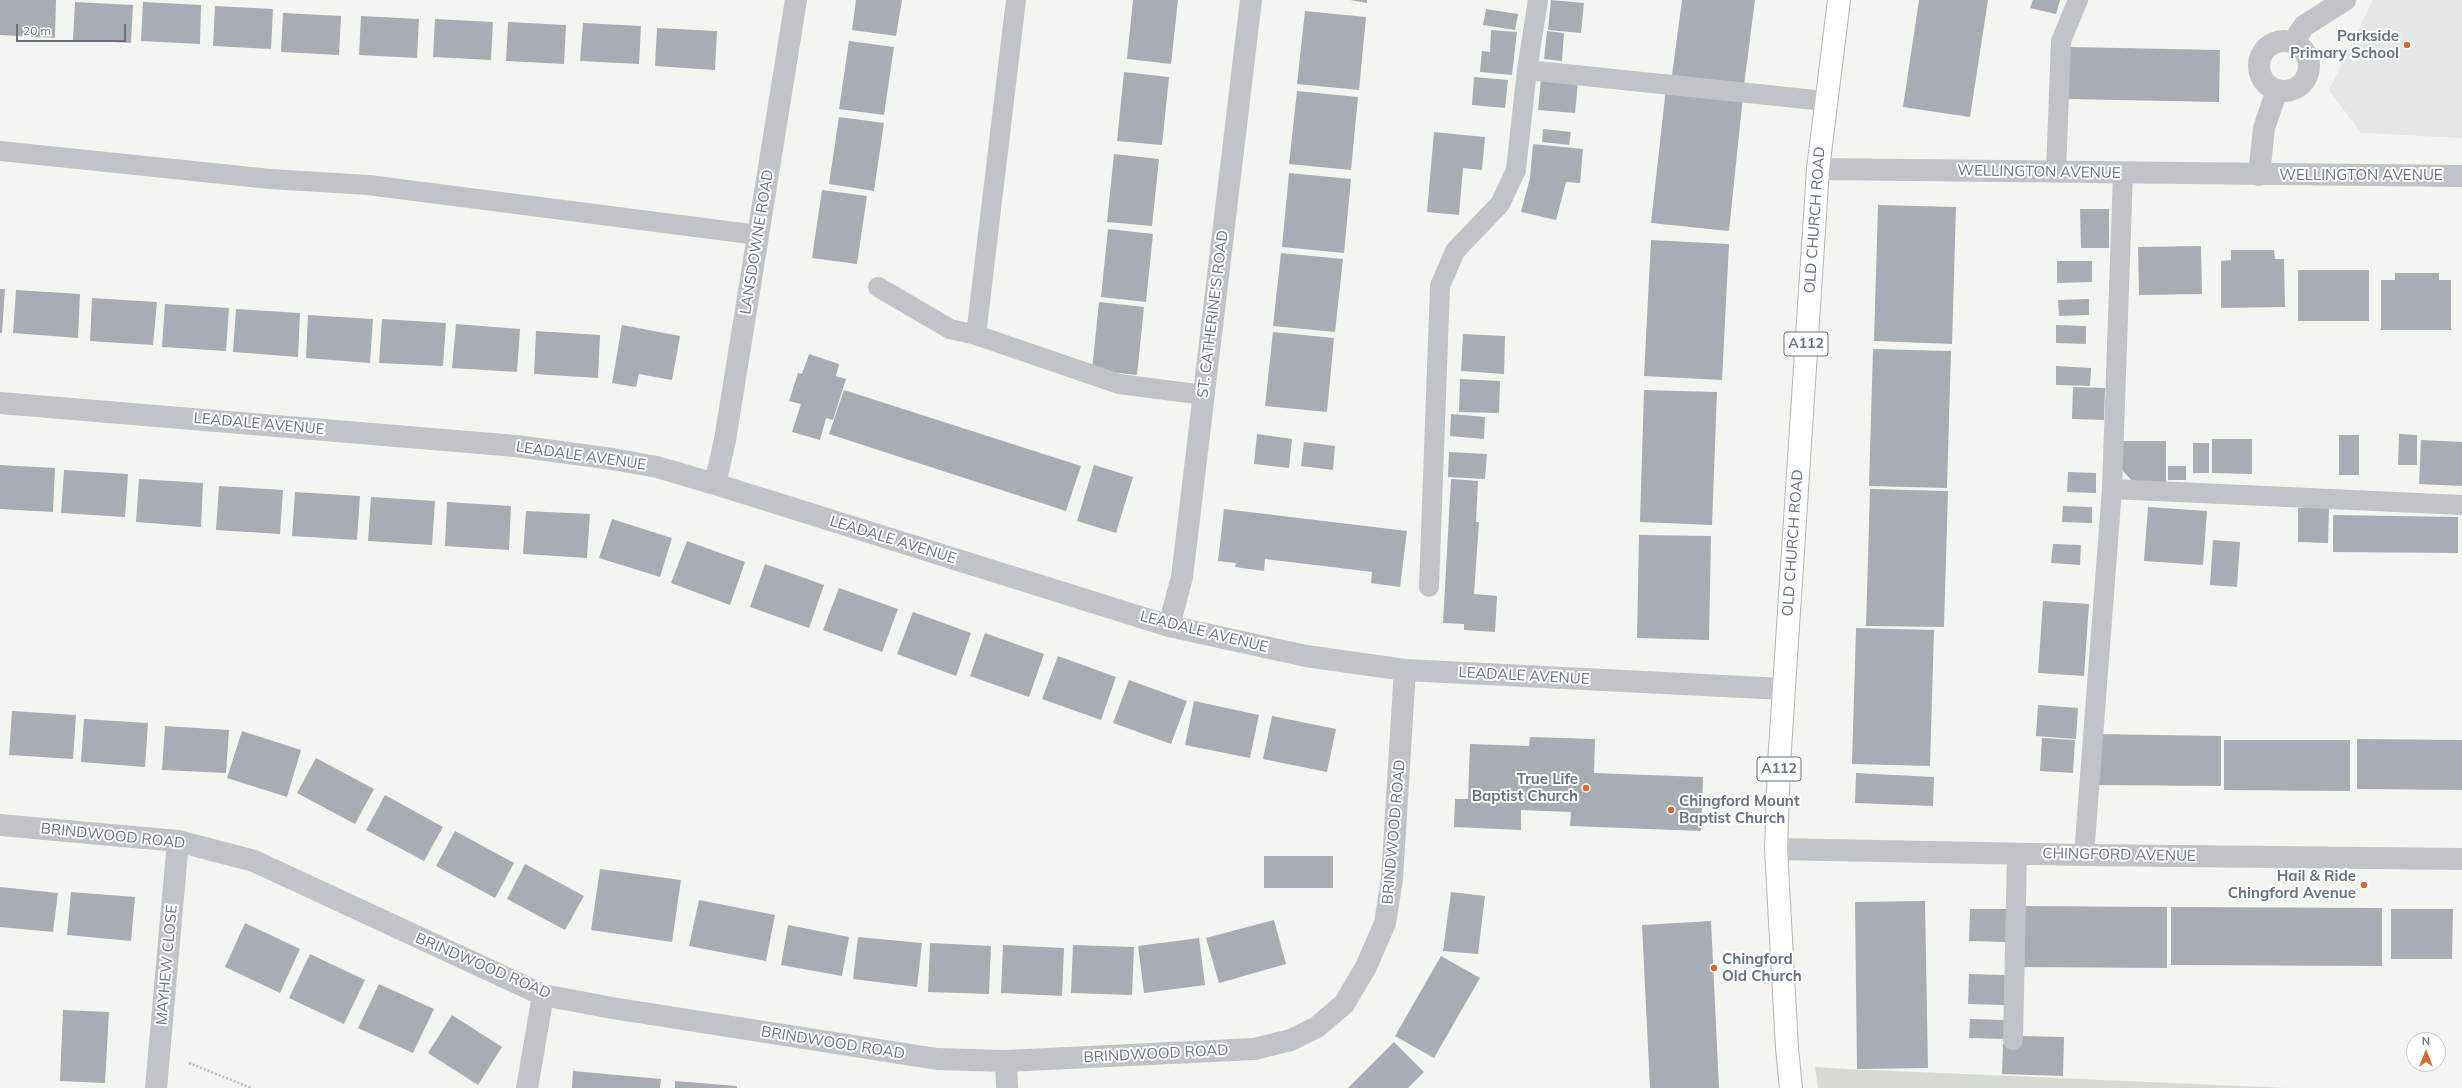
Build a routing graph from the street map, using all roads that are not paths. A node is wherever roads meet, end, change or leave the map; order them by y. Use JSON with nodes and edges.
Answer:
{"nodes":[{"id":1,"x":796,"y":0,"type":"edge"},
{"id":2,"x":1016,"y":0,"type":"edge"},
{"id":3,"x":1251,"y":0,"type":"edge"},
{"id":4,"x":1538,"y":0,"type":"edge"},
{"id":5,"x":1839,"y":0,"type":"edge"},
{"id":6,"x":2078,"y":0,"type":"edge"},
{"id":7,"x":2345,"y":0,"type":"edge"},
{"id":8,"x":2293,"y":42,"type":"junction"},
{"id":9,"x":1527,"y":70,"type":"junction"},
{"id":10,"x":2277,"y":90,"type":"junction"},
{"id":11,"x":1825,"y":101,"type":"junction"},
{"id":12,"x":0,"y":151,"type":"edge"},
{"id":13,"x":1818,"y":169,"type":"junction"},
{"id":14,"x":2056,"y":172,"type":"junction"},
{"id":15,"x":2123,"y":173,"type":"junction"},
{"id":16,"x":2259,"y":174,"type":"junction"},
{"id":17,"x":2462,"y":176,"type":"edge"},
{"id":18,"x":758,"y":235,"type":"junction"},
{"id":19,"x":878,"y":287,"type":"dead end"},
{"id":20,"x":976,"y":335,"type":"junction"},
{"id":21,"x":1204,"y":394,"type":"junction"},
{"id":22,"x":0,"y":403,"type":"edge"},
{"id":23,"x":715,"y":484,"type":"junction"},
{"id":24,"x":2112,"y":489,"type":"junction"},
{"id":25,"x":2462,"y":505,"type":"edge"},
{"id":26,"x":1429,"y":587,"type":"dead end"},
{"id":27,"x":1169,"y":626,"type":"junction"},
{"id":28,"x":1405,"y":670,"type":"junction"},
{"id":29,"x":1783,"y":689,"type":"junction"},
{"id":30,"x":0,"y":825,"type":"edge"},
{"id":31,"x":178,"y":841,"type":"junction"},
{"id":32,"x":1776,"y":849,"type":"junction"},
{"id":33,"x":2017,"y":854,"type":"junction"},
{"id":34,"x":2084,"y":855,"type":"junction"},
{"id":35,"x":2462,"y":859,"type":"edge"},
{"id":36,"x":543,"y":995,"type":"junction"},
{"id":37,"x":2013,"y":1040,"type":"dead end"},
{"id":38,"x":1006,"y":1061,"type":"junction"},
{"id":39,"x":156,"y":1088,"type":"edge"},
{"id":40,"x":527,"y":1088,"type":"edge"},
{"id":41,"x":1007,"y":1088,"type":"edge"},
{"id":42,"x":1792,"y":1088,"type":"edge"}],
"edges":[{"from":1,"to":18,"type":"street","name":"LANSDOWNE ROAD"},
{"from":2,"to":20,"type":"lane"},
{"from":3,"to":21,"type":"street","name":"ST. CATHERINE'S ROAD"},
{"from":4,"to":9,"type":"lane"},
{"from":5,"to":11,"type":"main road","name":"OLD CHURCH ROAD","number":"A112"},
{"from":6,"to":14,"type":"lane"},
{"from":7,"to":8,"type":"street"},
{"from":8,"to":10,"type":"street"},
{"from":8,"to":10,"type":"street"},
{"from":9,"to":11,"type":"lane"},
{"from":9,"to":26,"type":"lane"},
{"from":10,"to":16,"type":"street","name":"WELLINGTON AVENUE"},
{"from":11,"to":13,"type":"main road","name":"OLD CHURCH ROAD","number":"A112"},
{"from":12,"to":18,"type":"lane"},
{"from":13,"to":14,"type":"street","name":"WELLINGTON AVENUE"},
{"from":13,"to":29,"type":"main road","name":"OLD CHURCH ROAD","number":"A112"},
{"from":14,"to":15,"type":"street","name":"WELLINGTON AVENUE"},
{"from":15,"to":16,"type":"street","name":"WELLINGTON AVENUE"},
{"from":15,"to":24,"type":"lane"},
{"from":16,"to":17,"type":"street","name":"WELLINGTON AVENUE"},
{"from":18,"to":23,"type":"street","name":"LANSDOWNE ROAD"},
{"from":19,"to":20,"type":"lane"},
{"from":20,"to":21,"type":"lane"},
{"from":21,"to":27,"type":"street","name":"ST. CATHERINE'S ROAD"},
{"from":22,"to":23,"type":"street","name":"LEADALE AVENUE"},
{"from":23,"to":27,"type":"street","name":"LEADALE AVENUE"},
{"from":24,"to":25,"type":"lane"},
{"from":24,"to":34,"type":"lane"},
{"from":27,"to":28,"type":"street","name":"LEADALE AVENUE"},
{"from":28,"to":29,"type":"street","name":"LEADALE AVENUE"},
{"from":28,"to":38,"type":"street","name":"BRINDWOOD ROAD"},
{"from":29,"to":32,"type":"main road","name":"OLD CHURCH ROAD","number":"A112"},
{"from":30,"to":31,"type":"street","name":"BRINDWOOD ROAD"},
{"from":31,"to":36,"type":"street","name":"BRINDWOOD ROAD"},
{"from":31,"to":39,"type":"street","name":"MAYHEW CLOSE"},
{"from":32,"to":33,"type":"street","name":"CHINGFORD AVENUE"},
{"from":32,"to":42,"type":"main road","name":"OLD CHURCH ROAD","number":"A112"},
{"from":33,"to":34,"type":"street","name":"CHINGFORD AVENUE"},
{"from":33,"to":37,"type":"lane"},
{"from":34,"to":35,"type":"street","name":"CHINGFORD AVENUE"},
{"from":36,"to":38,"type":"street","name":"BRINDWOOD ROAD"},
{"from":36,"to":40,"type":"street"},
{"from":38,"to":41,"type":"street"}]}
